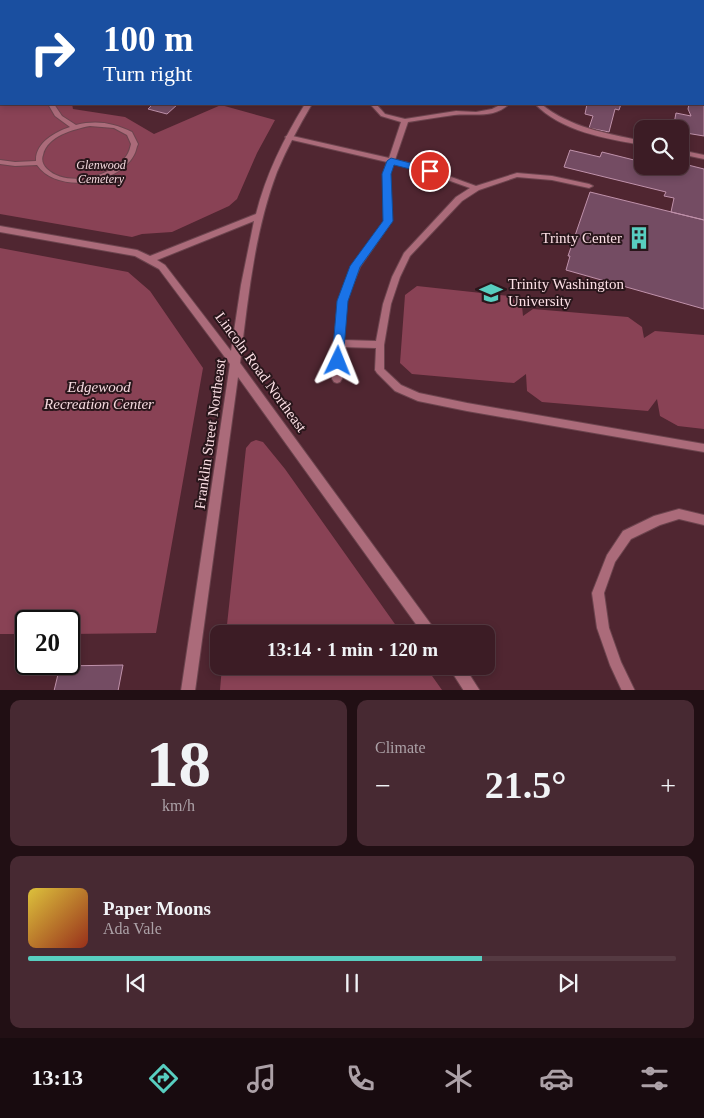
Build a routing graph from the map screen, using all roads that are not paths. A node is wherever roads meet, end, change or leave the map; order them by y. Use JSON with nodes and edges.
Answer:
{"nodes":[{"id":1,"x":51,"y":105,"type":"edge"},
{"id":2,"x":307,"y":105,"type":"edge"},
{"id":3,"x":374,"y":105,"type":"edge"},
{"id":4,"x":504,"y":105,"type":"edge"},
{"id":5,"x":539,"y":105,"type":"edge"},
{"id":6,"x":405,"y":121,"type":"junction"},
{"id":7,"x":74,"y":128,"type":"junction"},
{"id":8,"x":288,"y":137,"type":"junction"},
{"id":9,"x":634,"y":141,"type":"edge"},
{"id":10,"x":689,"y":154,"type":"edge"},
{"id":11,"x":704,"y":157,"type":"edge"},
{"id":12,"x":391,"y":161,"type":"junction"},
{"id":13,"x":0,"y":162,"type":"edge"},
{"id":14,"x":38,"y":163,"type":"junction"},
{"id":15,"x":589,"y":186,"type":"dead end"},
{"id":16,"x":476,"y":188,"type":"junction"},
{"id":17,"x":258,"y":216,"type":"junction"},
{"id":18,"x":0,"y":229,"type":"edge"},
{"id":19,"x":151,"y":259,"type":"junction"},
{"id":20,"x":338,"y":344,"type":"junction"},
{"id":21,"x":380,"y":345,"type":"junction"},
{"id":22,"x":235,"y":364,"type":"junction"},
{"id":23,"x":337,"y":379,"type":"dead end"},
{"id":24,"x":704,"y":448,"type":"edge"},
{"id":25,"x":704,"y":520,"type":"edge"},
{"id":26,"x":424,"y":625,"type":"edge"},
{"id":27,"x":461,"y":675,"type":"edge"},
{"id":28,"x":188,"y":690,"type":"edge"},
{"id":29,"x":472,"y":690,"type":"edge"},
{"id":30,"x":629,"y":690,"type":"edge"}],
"edges":[{"from":1,"to":7,"type":"lane"},
{"from":2,"to":8,"type":"street","name":"Franklin Street Northeast"},
{"from":3,"to":6,"type":"lane"},
{"from":4,"to":6,"type":"lane"},
{"from":5,"to":9,"type":"lane"},
{"from":6,"to":12,"type":"lane"},
{"from":7,"to":14,"type":"lane"},
{"from":7,"to":14,"type":"lane"},
{"from":8,"to":12,"type":"lane"},
{"from":8,"to":17,"type":"street","name":"Franklin Street Northeast"},
{"from":10,"to":11,"type":"lane"},
{"from":12,"to":16,"type":"lane"},
{"from":12,"to":20,"type":"lane"},
{"from":13,"to":14,"type":"lane"},
{"from":15,"to":16,"type":"lane"},
{"from":16,"to":21,"type":"lane"},
{"from":17,"to":19,"type":"street"},
{"from":17,"to":22,"type":"street","name":"Franklin Street Northeast"},
{"from":18,"to":19,"type":"street","name":"Lincoln Road Northeast"},
{"from":19,"to":22,"type":"street","name":"Lincoln Road Northeast"},
{"from":20,"to":21,"type":"lane"},
{"from":20,"to":23,"type":"lane"},
{"from":21,"to":24,"type":"lane"},
{"from":22,"to":26,"type":"street","name":"Lincoln Road Northeast"},
{"from":22,"to":28,"type":"street","name":"Franklin Street Northeast"},
{"from":25,"to":30,"type":"lane"},
{"from":27,"to":29,"type":"street"}]}
